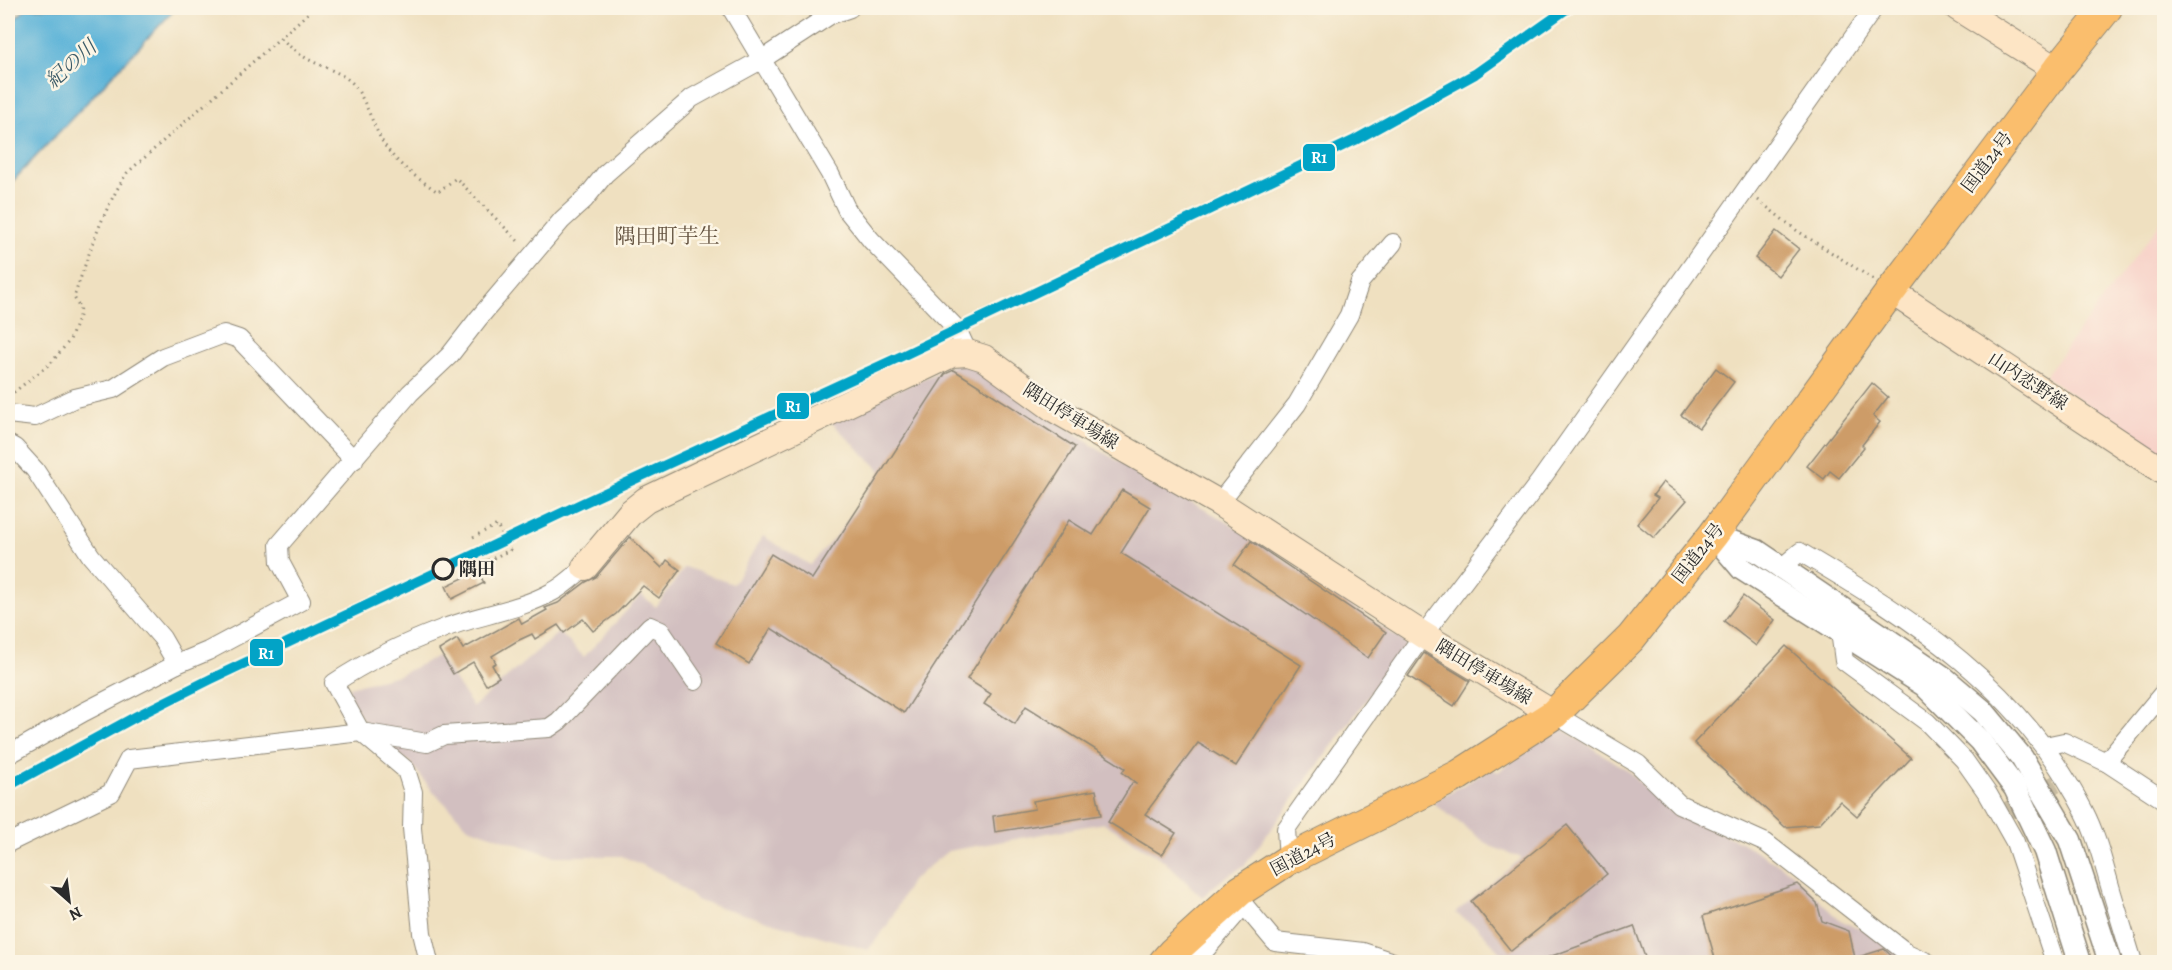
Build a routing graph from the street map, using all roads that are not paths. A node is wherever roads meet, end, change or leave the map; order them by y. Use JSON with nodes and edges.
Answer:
{"nodes":[{"id":1,"x":731,"y":8,"type":"edge"},
{"id":2,"x":850,"y":8,"type":"edge"},
{"id":3,"x":1874,"y":8,"type":"edge"},
{"id":4,"x":1958,"y":8,"type":"edge"},
{"id":5,"x":2107,"y":8,"type":"edge"},
{"id":6,"x":761,"y":60,"type":"junction"},
{"id":7,"x":2057,"y":70,"type":"junction"},
{"id":8,"x":1393,"y":243,"type":"dead end"},
{"id":9,"x":1891,"y":291,"type":"junction"},
{"id":10,"x":968,"y":353,"type":"junction"},
{"id":11,"x":8,"y":414,"type":"edge"},
{"id":12,"x":8,"y":444,"type":"edge"},
{"id":13,"x":354,"y":460,"type":"junction"},
{"id":14,"x":2164,"y":472,"type":"edge"},
{"id":15,"x":1219,"y":503,"type":"junction"},
{"id":16,"x":1713,"y":535,"type":"junction"},
{"id":17,"x":585,"y":567,"type":"joint"},
{"id":18,"x":1780,"y":569,"type":"junction"},
{"id":19,"x":1840,"y":631,"type":"junction"},
{"id":20,"x":1423,"y":635,"type":"junction"},
{"id":21,"x":177,"y":664,"type":"junction"},
{"id":22,"x":695,"y":681,"type":"dead end"},
{"id":23,"x":2164,"y":692,"type":"edge"},
{"id":24,"x":1554,"y":714,"type":"junction"},
{"id":25,"x":361,"y":732,"type":"junction"},
{"id":26,"x":2045,"y":746,"type":"junction"},
{"id":27,"x":8,"y":755,"type":"edge"},
{"id":28,"x":2106,"y":762,"type":"junction"},
{"id":29,"x":2164,"y":800,"type":"edge"},
{"id":30,"x":8,"y":843,"type":"edge"},
{"id":31,"x":1288,"y":860,"type":"junction"},
{"id":32,"x":1242,"y":898,"type":"junction"},
{"id":33,"x":429,"y":963,"type":"edge"},
{"id":34,"x":1164,"y":963,"type":"edge"},
{"id":35,"x":1195,"y":963,"type":"edge"},
{"id":36,"x":1393,"y":963,"type":"edge"},
{"id":37,"x":1928,"y":963,"type":"edge"},
{"id":38,"x":2055,"y":963,"type":"edge"},
{"id":39,"x":2080,"y":963,"type":"edge"},
{"id":40,"x":2110,"y":963,"type":"edge"},
{"id":41,"x":2133,"y":963,"type":"edge"}],
"edges":[{"from":1,"to":6,"type":"street"},
{"from":2,"to":6,"type":"street"},
{"from":3,"to":20,"type":"street"},
{"from":4,"to":7,"type":"main road"},
{"from":5,"to":7,"type":"highway","name":"国道24号"},
{"from":6,"to":10,"type":"street"},
{"from":6,"to":13,"type":"street"},
{"from":7,"to":9,"type":"highway","name":"国道24号"},
{"from":8,"to":15,"type":"street"},
{"from":9,"to":14,"type":"main road","name":"山内恋野線"},
{"from":9,"to":16,"type":"highway","name":"国道24号"},
{"from":10,"to":15,"type":"main road","name":"隅田停車場線"},
{"from":10,"to":17,"type":"main road"},
{"from":11,"to":13,"type":"street"},
{"from":12,"to":21,"type":"street"},
{"from":13,"to":21,"type":"street"},
{"from":15,"to":20,"type":"main road","name":"隅田停車場線"},
{"from":16,"to":18,"type":"street"},
{"from":16,"to":19,"type":"street"},
{"from":16,"to":24,"type":"highway","name":"国道24号"},
{"from":17,"to":25,"type":"street"},
{"from":18,"to":26,"type":"street"},
{"from":18,"to":40,"type":"street"},
{"from":19,"to":38,"type":"street"},
{"from":19,"to":39,"type":"street"},
{"from":20,"to":24,"type":"main road","name":"隅田停車場線"},
{"from":20,"to":31,"type":"street"},
{"from":21,"to":27,"type":"street"},
{"from":22,"to":25,"type":"street"},
{"from":23,"to":28,"type":"street"},
{"from":24,"to":31,"type":"highway","name":"国道24号"},
{"from":24,"to":37,"type":"street"},
{"from":25,"to":30,"type":"street"},
{"from":25,"to":33,"type":"street"},
{"from":26,"to":28,"type":"street"},
{"from":26,"to":41,"type":"street"},
{"from":28,"to":29,"type":"street"},
{"from":31,"to":32,"type":"highway","name":"国道24号"},
{"from":32,"to":34,"type":"highway","name":"国道24号"},
{"from":32,"to":35,"type":"street"},
{"from":32,"to":36,"type":"street"}]}
